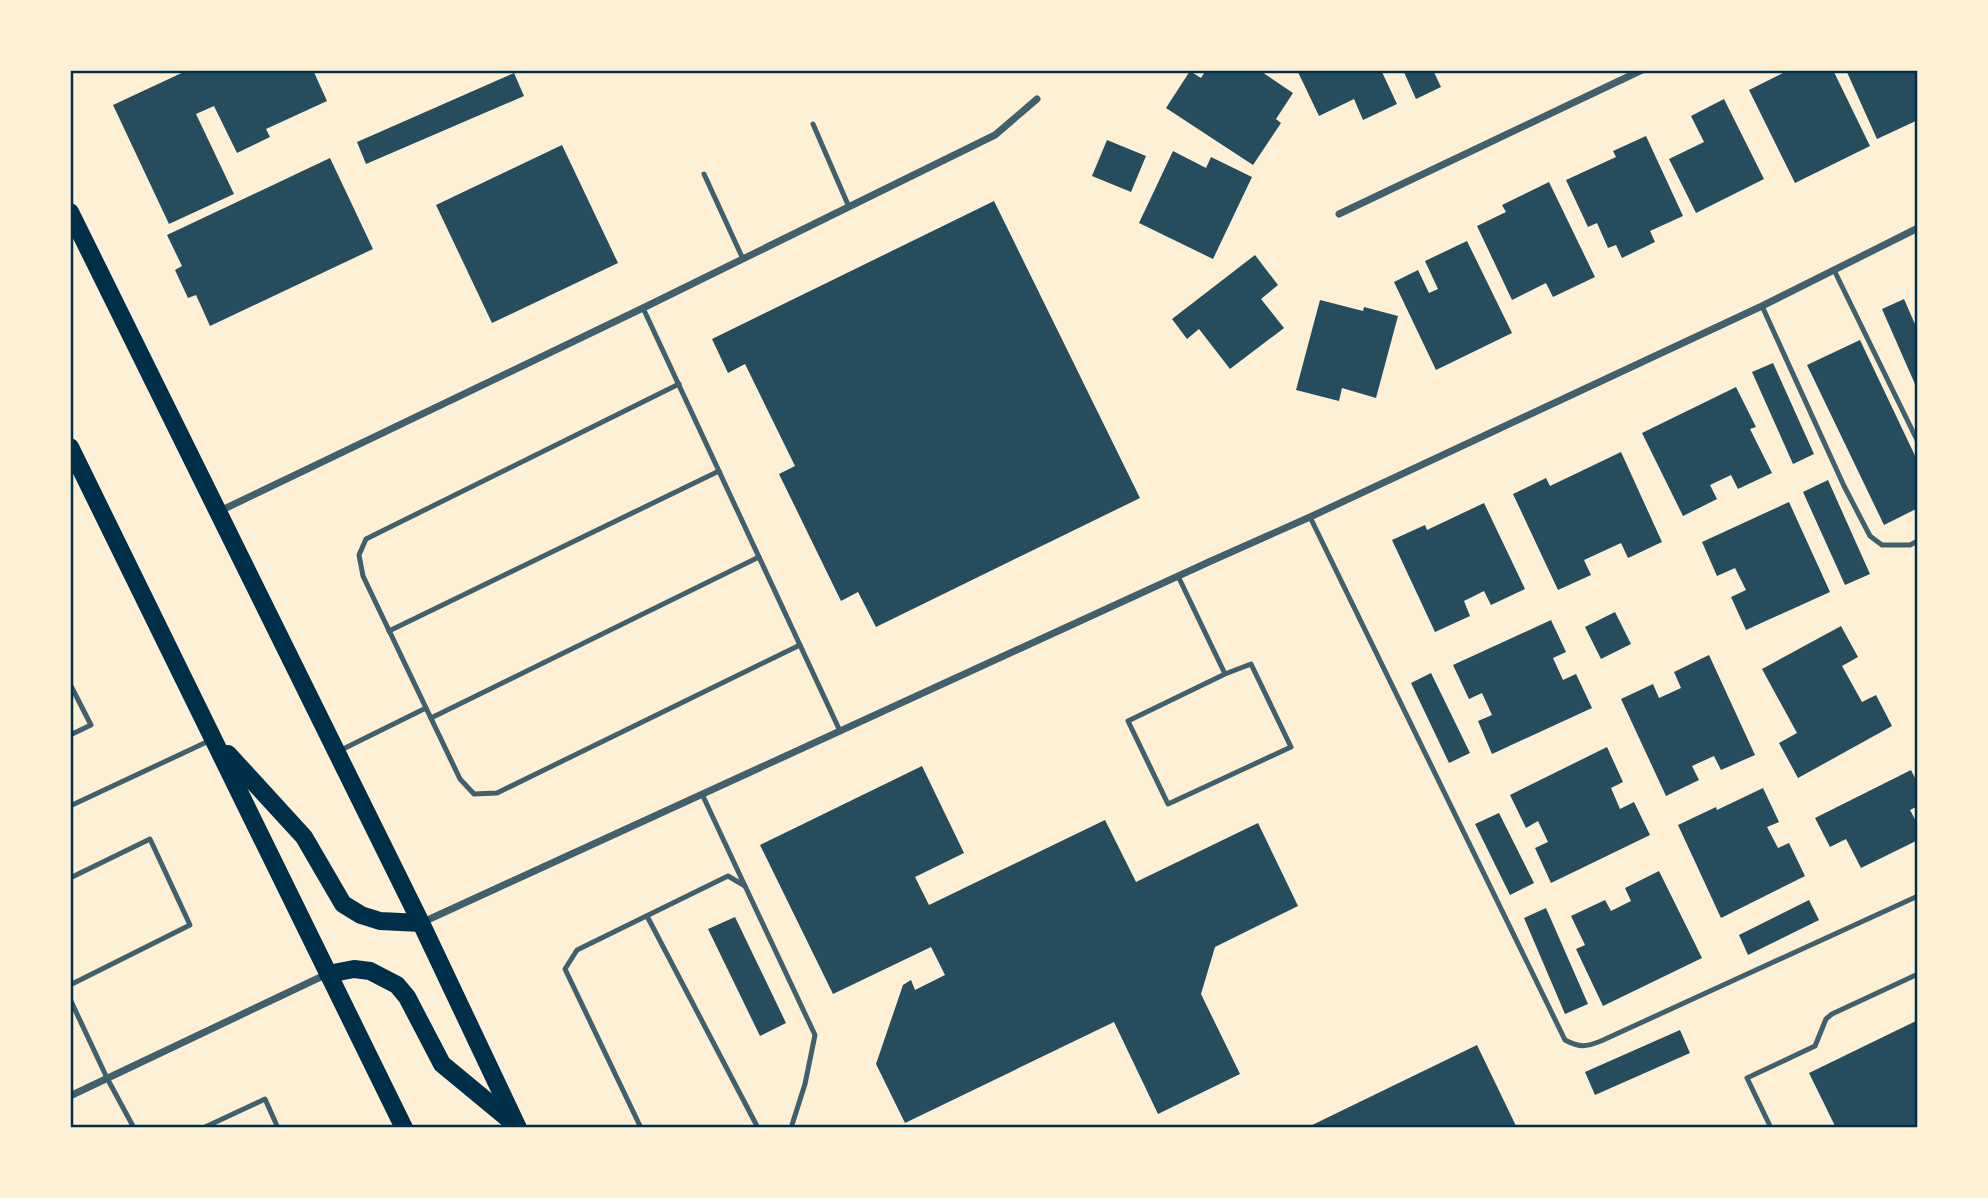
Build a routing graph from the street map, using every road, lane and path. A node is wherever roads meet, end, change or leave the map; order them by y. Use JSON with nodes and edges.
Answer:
{"nodes":[{"id":1,"x":1642,"y":70,"type":"edge"},
{"id":2,"x":1037,"y":99,"type":"dead end"},
{"id":3,"x":813,"y":124,"type":"dead end"},
{"id":4,"x":704,"y":174,"type":"dead end"},
{"id":5,"x":849,"y":207,"type":"junction"},
{"id":6,"x":70,"y":212,"type":"edge"},
{"id":7,"x":1339,"y":214,"type":"dead end"},
{"id":8,"x":1918,"y":228,"type":"edge"},
{"id":9,"x":743,"y":259,"type":"junction"},
{"id":10,"x":1834,"y":270,"type":"junction"},
{"id":11,"x":1762,"y":306,"type":"junction"},
{"id":12,"x":643,"y":308,"type":"junction"},
{"id":13,"x":679,"y":384,"type":"junction"},
{"id":14,"x":1918,"y":442,"type":"edge"},
{"id":15,"x":70,"y":447,"type":"edge"},
{"id":16,"x":719,"y":471,"type":"junction"},
{"id":17,"x":218,"y":512,"type":"junction"},
{"id":18,"x":1310,"y":517,"type":"junction"},
{"id":19,"x":1918,"y":541,"type":"edge"},
{"id":20,"x":759,"y":557,"type":"junction"},
{"id":21,"x":1178,"y":576,"type":"junction"},
{"id":22,"x":389,"y":631,"type":"junction"},
{"id":23,"x":800,"y":646,"type":"junction"},
{"id":24,"x":1225,"y":674,"type":"junction"},
{"id":25,"x":70,"y":684,"type":"edge"},
{"id":26,"x":426,"y":708,"type":"junction"},
{"id":27,"x":431,"y":718,"type":"junction"},
{"id":28,"x":840,"y":731,"type":"junction"},
{"id":29,"x":70,"y":735,"type":"edge"},
{"id":30,"x":214,"y":738,"type":"junction"},
{"id":31,"x":336,"y":752,"type":"junction"},
{"id":32,"x":702,"y":794,"type":"junction"},
{"id":33,"x":70,"y":806,"type":"edge"},
{"id":34,"x":70,"y":878,"type":"edge"},
{"id":35,"x":745,"y":886,"type":"junction"},
{"id":36,"x":1918,"y":896,"type":"edge"},
{"id":37,"x":647,"y":916,"type":"junction"},
{"id":38,"x":421,"y":923,"type":"junction"},
{"id":39,"x":328,"y":974,"type":"junction"},
{"id":40,"x":1918,"y":974,"type":"edge"},
{"id":41,"x":70,"y":985,"type":"edge"},
{"id":42,"x":70,"y":999,"type":"edge"},
{"id":43,"x":107,"y":1078,"type":"junction"},
{"id":44,"x":70,"y":1096,"type":"edge"},
{"id":45,"x":517,"y":1127,"type":"edge"},
{"id":46,"x":134,"y":1128,"type":"edge"},
{"id":47,"x":203,"y":1128,"type":"edge"},
{"id":48,"x":278,"y":1128,"type":"edge"},
{"id":49,"x":404,"y":1128,"type":"edge"},
{"id":50,"x":641,"y":1128,"type":"edge"},
{"id":51,"x":758,"y":1128,"type":"edge"},
{"id":52,"x":791,"y":1128,"type":"edge"},
{"id":53,"x":1772,"y":1128,"type":"edge"}],
"edges":[{"from":1,"to":7,"type":"street"},
{"from":2,"to":5,"type":"street"},
{"from":3,"to":5,"type":"lane"},
{"from":4,"to":9,"type":"lane"},
{"from":5,"to":9,"type":"street"},
{"from":6,"to":17,"type":"main road"},
{"from":8,"to":10,"type":"street"},
{"from":9,"to":12,"type":"street"},
{"from":10,"to":11,"type":"street"},
{"from":10,"to":14,"type":"lane"},
{"from":11,"to":18,"type":"street"},
{"from":11,"to":19,"type":"lane"},
{"from":12,"to":13,"type":"lane"},
{"from":12,"to":17,"type":"street"},
{"from":13,"to":16,"type":"lane"},
{"from":13,"to":22,"type":"lane"},
{"from":15,"to":30,"type":"main road"},
{"from":16,"to":20,"type":"lane"},
{"from":16,"to":22,"type":"lane"},
{"from":17,"to":31,"type":"main road"},
{"from":18,"to":21,"type":"street"},
{"from":18,"to":36,"type":"lane"},
{"from":20,"to":23,"type":"lane"},
{"from":20,"to":27,"type":"lane"},
{"from":21,"to":24,"type":"lane"},
{"from":21,"to":28,"type":"street"},
{"from":22,"to":26,"type":"lane"},
{"from":23,"to":27,"type":"lane"},
{"from":23,"to":28,"type":"lane"},
{"from":24,"to":24,"type":"lane"},
{"from":25,"to":29,"type":"lane"},
{"from":26,"to":27,"type":"lane"},
{"from":26,"to":31,"type":"lane"},
{"from":28,"to":32,"type":"street"},
{"from":30,"to":33,"type":"lane"},
{"from":30,"to":38,"type":"main road"},
{"from":30,"to":39,"type":"main road"},
{"from":31,"to":38,"type":"main road"},
{"from":32,"to":35,"type":"lane"},
{"from":32,"to":38,"type":"street"},
{"from":34,"to":41,"type":"lane"},
{"from":35,"to":37,"type":"lane"},
{"from":35,"to":52,"type":"lane"},
{"from":37,"to":50,"type":"lane"},
{"from":37,"to":51,"type":"lane"},
{"from":38,"to":45,"type":"main road"},
{"from":39,"to":43,"type":"street"},
{"from":39,"to":45,"type":"main road"},
{"from":39,"to":49,"type":"main road"},
{"from":40,"to":53,"type":"lane"},
{"from":42,"to":43,"type":"lane"},
{"from":43,"to":44,"type":"street"},
{"from":43,"to":46,"type":"lane"},
{"from":47,"to":48,"type":"lane"}]}
